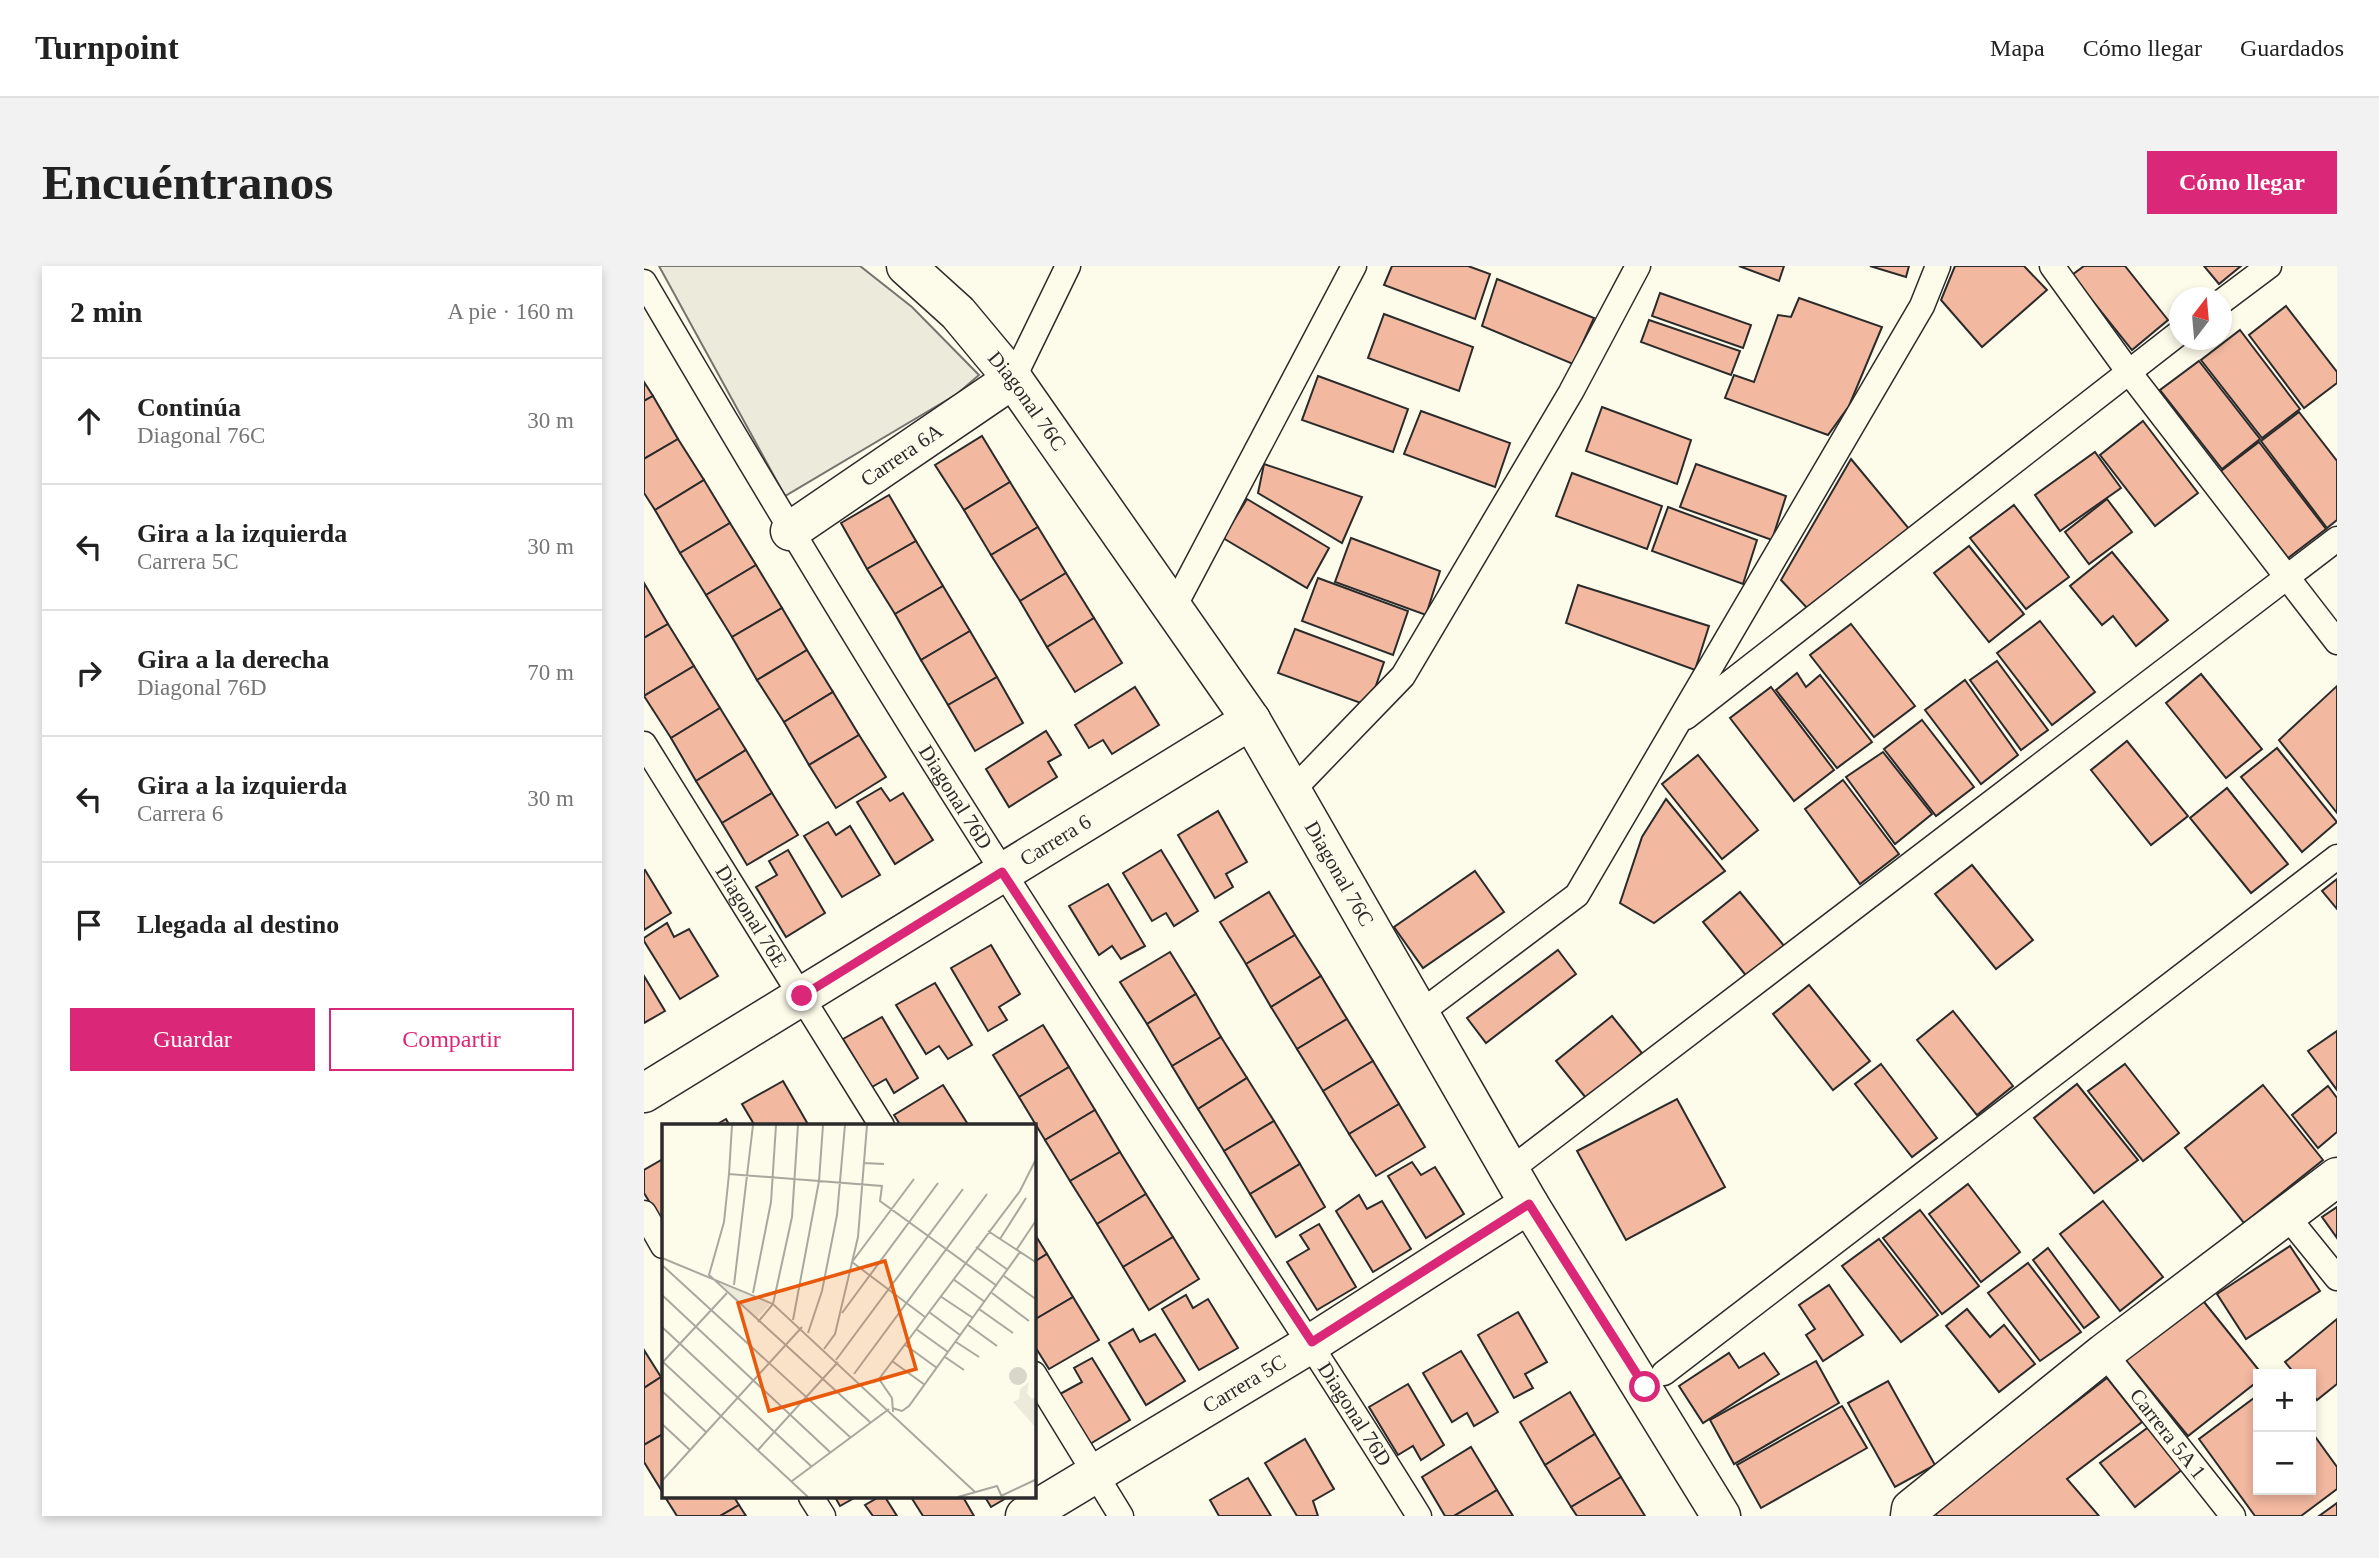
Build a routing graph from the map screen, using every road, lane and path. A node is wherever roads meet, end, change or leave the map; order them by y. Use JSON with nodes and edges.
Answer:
{"nodes":[{"id":1,"x":906,"y":266,"type":"edge"},
{"id":2,"x":1068,"y":266,"type":"edge"},
{"id":3,"x":1354,"y":266,"type":"edge"},
{"id":4,"x":1637,"y":266,"type":"edge"},
{"id":5,"x":1938,"y":266,"type":"edge"},
{"id":6,"x":2052,"y":266,"type":"edge"},
{"id":7,"x":2269,"y":266,"type":"edge"},
{"id":8,"x":644,"y":282,"type":"edge"},
{"id":9,"x":2232,"y":294,"type":"edge"},
{"id":10,"x":2169,"y":340,"type":"edge"},
{"id":11,"x":2128,"y":371,"type":"junction"},
{"id":12,"x":1013,"y":379,"type":"junction"},
{"id":13,"x":790,"y":531,"type":"junction"},
{"id":14,"x":2337,"y":539,"type":"edge"},
{"id":15,"x":2289,"y":577,"type":"junction"},
{"id":16,"x":1173,"y":609,"type":"junction"},
{"id":17,"x":2337,"y":642,"type":"edge"},
{"id":18,"x":1251,"y":720,"type":"junction"},
{"id":19,"x":1674,"y":727,"type":"junction"},
{"id":20,"x":644,"y":744,"type":"edge"},
{"id":21,"x":1291,"y":792,"type":"junction"},
{"id":22,"x":2337,"y":857,"type":"edge"},
{"id":23,"x":1002,"y":872,"type":"junction"},
{"id":24,"x":802,"y":996,"type":"junction"},
{"id":25,"x":1420,"y":1013,"type":"junction"},
{"id":26,"x":644,"y":1093,"type":"edge"},
{"id":27,"x":881,"y":1124,"type":"edge"},
{"id":28,"x":1510,"y":1170,"type":"junction"},
{"id":29,"x":2337,"y":1177,"type":"edge"},
{"id":30,"x":1529,"y":1204,"type":"junction"},
{"id":31,"x":644,"y":1213,"type":"edge"},
{"id":32,"x":2286,"y":1215,"type":"junction"},
{"id":33,"x":662,"y":1243,"type":"edge"},
{"id":34,"x":2337,"y":1278,"type":"edge"},
{"id":35,"x":1312,"y":1342,"type":"junction"},
{"id":36,"x":2104,"y":1353,"type":"junction"},
{"id":37,"x":1664,"y":1373,"type":"dead end"},
{"id":38,"x":1036,"y":1377,"type":"edge"},
{"id":39,"x":1095,"y":1473,"type":"junction"},
{"id":40,"x":812,"y":1498,"type":"edge"},
{"id":41,"x":823,"y":1516,"type":"edge"},
{"id":42,"x":1026,"y":1516,"type":"edge"},
{"id":43,"x":1121,"y":1516,"type":"edge"},
{"id":44,"x":1419,"y":1516,"type":"edge"},
{"id":45,"x":1721,"y":1516,"type":"edge"},
{"id":46,"x":1910,"y":1516,"type":"edge"},
{"id":47,"x":2232,"y":1516,"type":"edge"}],
"edges":[{"from":1,"to":12,"type":"street","name":"Diagonal 76C"},
{"from":2,"to":12,"type":"lane"},
{"from":3,"to":16,"type":"lane"},
{"from":4,"to":21,"type":"lane"},
{"from":5,"to":19,"type":"lane"},
{"from":6,"to":11,"type":"lane"},
{"from":7,"to":9,"type":"lane"},
{"from":8,"to":13,"type":"lane","name":"Diagonal 76D"},
{"from":10,"to":11,"type":"lane"},
{"from":11,"to":15,"type":"lane"},
{"from":11,"to":19,"type":"lane"},
{"from":12,"to":13,"type":"street","name":"Carrera 6A"},
{"from":12,"to":16,"type":"street","name":"Diagonal 76C"},
{"from":13,"to":23,"type":"lane","name":"Diagonal 76D"},
{"from":14,"to":15,"type":"lane"},
{"from":15,"to":17,"type":"lane"},
{"from":15,"to":28,"type":"lane"},
{"from":16,"to":18,"type":"street","name":"Diagonal 76C"},
{"from":18,"to":21,"type":"street","name":"Diagonal 76C"},
{"from":18,"to":23,"type":"street","name":"Carrera 6"},
{"from":19,"to":25,"type":"lane"},
{"from":20,"to":24,"type":"lane","name":"Diagonal 76E"},
{"from":21,"to":25,"type":"street","name":"Diagonal 76C"},
{"from":22,"to":37,"type":"lane"},
{"from":23,"to":24,"type":"street","name":"Carrera 6"},
{"from":23,"to":35,"type":"lane","name":"Diagonal 76D"},
{"from":24,"to":26,"type":"street","name":"Carrera 6"},
{"from":24,"to":27,"type":"lane","name":"Diagonal 76E"},
{"from":25,"to":28,"type":"street","name":"Diagonal 76C"},
{"from":28,"to":30,"type":"street","name":"Diagonal 76C"},
{"from":29,"to":32,"type":"street"},
{"from":30,"to":35,"type":"street","name":"Carrera 5C"},
{"from":30,"to":45,"type":"street","name":"Diagonal 76C"},
{"from":31,"to":33,"type":"lane"},
{"from":32,"to":34,"type":"lane"},
{"from":32,"to":36,"type":"street"},
{"from":35,"to":39,"type":"street","name":"Carrera 5C"},
{"from":35,"to":44,"type":"lane","name":"Diagonal 76D"},
{"from":36,"to":46,"type":"street"},
{"from":36,"to":47,"type":"lane","name":"Carrera 5A 1"},
{"from":38,"to":39,"type":"lane"},
{"from":39,"to":42,"type":"street","name":"Carrera 5C"},
{"from":39,"to":43,"type":"lane"},
{"from":40,"to":41,"type":"lane"}]}
